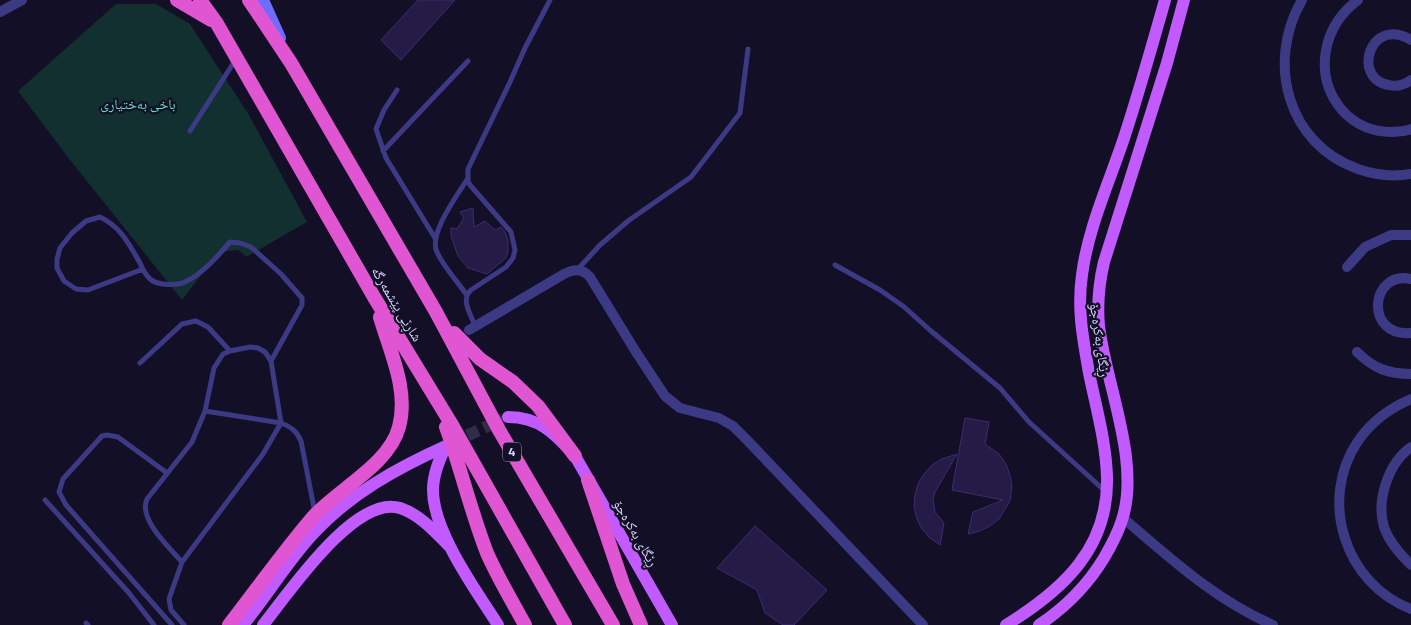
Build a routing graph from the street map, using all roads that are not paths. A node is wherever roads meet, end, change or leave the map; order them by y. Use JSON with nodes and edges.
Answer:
{"nodes":[{"id":1,"x":22,"y":0,"type":"edge"},
{"id":2,"x":177,"y":0,"type":"edge"},
{"id":3,"x":200,"y":0,"type":"edge"},
{"id":4,"x":249,"y":0,"type":"edge"},
{"id":5,"x":263,"y":0,"type":"edge"},
{"id":6,"x":550,"y":0,"type":"edge"},
{"id":7,"x":1165,"y":0,"type":"edge"},
{"id":8,"x":1184,"y":0,"type":"edge"},
{"id":9,"x":1302,"y":0,"type":"edge"},
{"id":10,"x":1358,"y":0,"type":"edge"},
{"id":11,"x":0,"y":12,"type":"edge"},
{"id":12,"x":216,"y":22,"type":"junction"},
{"id":13,"x":1411,"y":40,"type":"edge"},
{"id":14,"x":748,"y":50,"type":"dead end"},
{"id":15,"x":236,"y":59,"type":"junction"},
{"id":16,"x":468,"y":61,"type":"dead end"},
{"id":17,"x":291,"y":63,"type":"junction"},
{"id":18,"x":1411,"y":80,"type":"edge"},
{"id":19,"x":397,"y":90,"type":"dead end"},
{"id":20,"x":190,"y":130,"type":"dead end"},
{"id":21,"x":1411,"y":130,"type":"edge"},
{"id":22,"x":383,"y":151,"type":"junction"},
{"id":23,"x":1411,"y":174,"type":"edge"},
{"id":24,"x":468,"y":178,"type":"junction"},
{"id":25,"x":1411,"y":235,"type":"edge"},
{"id":26,"x":435,"y":238,"type":"junction"},
{"id":27,"x":835,"y":265,"type":"dead end"},
{"id":28,"x":1347,"y":267,"type":"dead end"},
{"id":29,"x":143,"y":269,"type":"junction"},
{"id":30,"x":578,"y":270,"type":"junction"},
{"id":31,"x":1411,"y":279,"type":"edge"},
{"id":32,"x":466,"y":294,"type":"junction"},
{"id":33,"x":374,"y":297,"type":"junction"},
{"id":34,"x":436,"y":312,"type":"junction"},
{"id":35,"x":472,"y":328,"type":"joint"},
{"id":36,"x":1411,"y":333,"type":"edge"},
{"id":37,"x":230,"y":351,"type":"junction"},
{"id":38,"x":1357,"y":352,"type":"dead end"},
{"id":39,"x":271,"y":361,"type":"junction"},
{"id":40,"x":140,"y":363,"type":"dead end"},
{"id":41,"x":1411,"y":374,"type":"edge"},
{"id":42,"x":1411,"y":399,"type":"edge"},
{"id":43,"x":438,"y":403,"type":"junction"},
{"id":44,"x":205,"y":411,"type":"junction"},
{"id":45,"x":508,"y":417,"type":"tunnel mouth"},
{"id":46,"x":282,"y":423,"type":"junction"},
{"id":47,"x":1411,"y":447,"type":"edge"},
{"id":48,"x":575,"y":456,"type":"junction"},
{"id":49,"x":167,"y":473,"type":"junction"},
{"id":50,"x":588,"y":480,"type":"junction"},
{"id":51,"x":1106,"y":492,"type":"junction"},
{"id":52,"x":45,"y":500,"type":"dead end"},
{"id":53,"x":1106,"y":506,"type":"junction"},
{"id":54,"x":315,"y":515,"type":"junction"},
{"id":55,"x":1122,"y":518,"type":"junction"},
{"id":56,"x":451,"y":548,"type":"junction"},
{"id":57,"x":182,"y":562,"type":"junction"},
{"id":58,"x":1411,"y":565,"type":"edge"},
{"id":59,"x":1411,"y":610,"type":"edge"},
{"id":60,"x":154,"y":625,"type":"edge"},
{"id":61,"x":172,"y":625,"type":"edge"},
{"id":62,"x":184,"y":625,"type":"edge"},
{"id":63,"x":229,"y":625,"type":"edge"},
{"id":64,"x":243,"y":625,"type":"edge"},
{"id":65,"x":263,"y":625,"type":"edge"},
{"id":66,"x":498,"y":625,"type":"edge"},
{"id":67,"x":525,"y":625,"type":"edge"},
{"id":68,"x":565,"y":625,"type":"edge"},
{"id":69,"x":613,"y":625,"type":"edge"},
{"id":70,"x":642,"y":625,"type":"edge"},
{"id":71,"x":672,"y":625,"type":"edge"},
{"id":72,"x":922,"y":625,"type":"edge"},
{"id":73,"x":1006,"y":625,"type":"edge"},
{"id":74,"x":1039,"y":625,"type":"edge"},
{"id":75,"x":1273,"y":625,"type":"edge"}],
"edges":[{"from":1,"to":11,"type":"street"},
{"from":2,"to":12,"type":"highway"},
{"from":3,"to":12,"type":"highway","name":"شاڕێی پێشمەرگە"},
{"from":4,"to":17,"type":"highway","name":"شاڕێی پێشمەرگە","number":"4"},
{"from":5,"to":17,"type":"main road"},
{"from":6,"to":24,"type":"lane"},
{"from":7,"to":51,"type":"main road","name":"ڕێگای بەکرەجۆ"},
{"from":8,"to":55,"type":"main road","name":"ڕێگای بەکرەجۆ"},
{"from":9,"to":23,"type":"street"},
{"from":10,"to":21,"type":"street"},
{"from":12,"to":15,"type":"highway","name":"شاڕێی پێشمەرگە"},
{"from":13,"to":18,"type":"street"},
{"from":14,"to":30,"type":"lane"},
{"from":15,"to":20,"type":"lane"},
{"from":15,"to":33,"type":"highway","name":"شاڕێی پێشمەرگە"},
{"from":16,"to":22,"type":"lane"},
{"from":17,"to":34,"type":"highway","name":"شاڕێی پێشمەرگە","number":"4"},
{"from":19,"to":22,"type":"lane"},
{"from":22,"to":26,"type":"lane"},
{"from":24,"to":26,"type":"lane"},
{"from":24,"to":32,"type":"lane"},
{"from":25,"to":28,"type":"street"},
{"from":26,"to":32,"type":"lane"},
{"from":27,"to":51,"type":"lane"},
{"from":29,"to":29,"type":"lane"},
{"from":29,"to":39,"type":"lane"},
{"from":30,"to":35,"type":"street"},
{"from":30,"to":72,"type":"street"},
{"from":31,"to":36,"type":"street"},
{"from":32,"to":35,"type":"lane"},
{"from":33,"to":43,"type":"highway","name":"شاڕێی پێشمەرگە"},
{"from":33,"to":54,"type":"highway"},
{"from":34,"to":48,"type":"highway"},
{"from":34,"to":69,"type":"highway","name":"شاڕێی پێشمەرگە","number":"4"},
{"from":37,"to":39,"type":"lane"},
{"from":37,"to":40,"type":"lane"},
{"from":37,"to":44,"type":"lane"},
{"from":38,"to":41,"type":"street"},
{"from":39,"to":46,"type":"lane"},
{"from":42,"to":59,"type":"street"},
{"from":43,"to":67,"type":"highway"},
{"from":43,"to":68,"type":"highway","name":"شاڕێی پێشمەرگە"},
{"from":44,"to":46,"type":"lane"},
{"from":44,"to":49,"type":"lane"},
{"from":45,"to":48,"type":"main road","name":"ڕێگای بەکرەجۆ"},
{"from":46,"to":54,"type":"lane"},
{"from":46,"to":57,"type":"lane"},
{"from":47,"to":58,"type":"street"},
{"from":48,"to":50,"type":"main road","name":"ڕێگای بەکرەجۆ"},
{"from":49,"to":57,"type":"lane"},
{"from":49,"to":61,"type":"lane"},
{"from":50,"to":70,"type":"highway"},
{"from":50,"to":71,"type":"main road","name":"ڕێگای بەکرەجۆ"},
{"from":51,"to":53,"type":"main road","name":"ڕێگای بەکرەجۆ"},
{"from":52,"to":60,"type":"lane"},
{"from":53,"to":55,"type":"main road"},
{"from":53,"to":73,"type":"main road","name":"ڕێگای بەکرەجۆ"},
{"from":54,"to":63,"type":"highway"},
{"from":55,"to":74,"type":"main road","name":"ڕێگای بەکرەجۆ"},
{"from":55,"to":75,"type":"street"},
{"from":56,"to":64,"type":"main road"},
{"from":56,"to":65,"type":"main road"},
{"from":56,"to":66,"type":"main road"},
{"from":57,"to":62,"type":"lane"}]}
